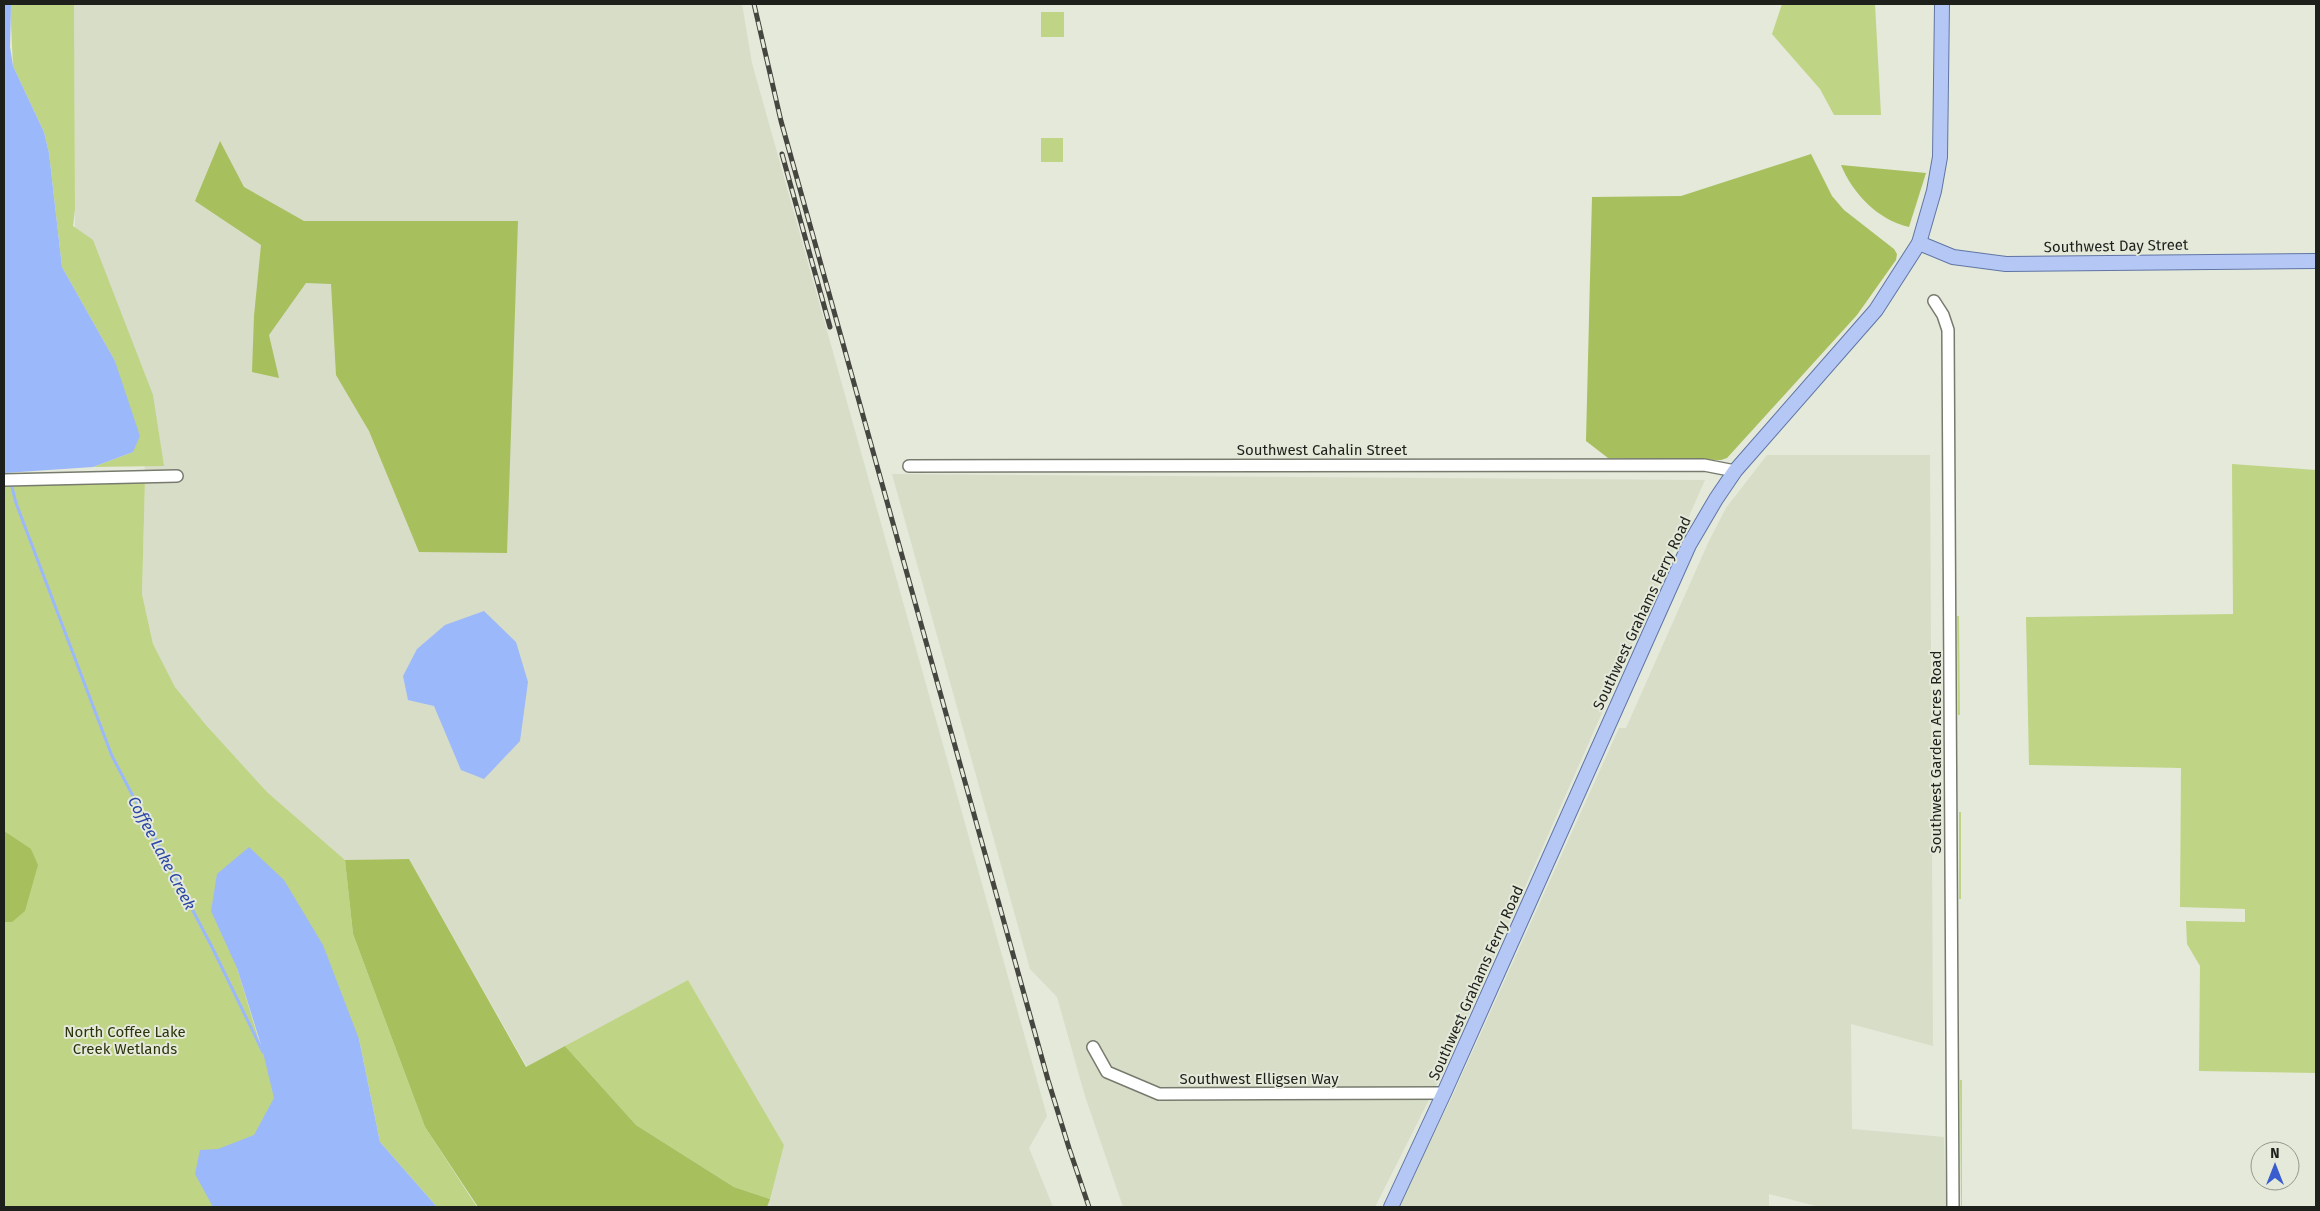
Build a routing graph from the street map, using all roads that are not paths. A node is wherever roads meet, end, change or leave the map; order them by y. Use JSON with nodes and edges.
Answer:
{"nodes":[{"id":1,"x":1942,"y":4,"type":"edge"},
{"id":2,"x":1919,"y":243,"type":"junction"},
{"id":3,"x":2316,"y":260,"type":"edge"},
{"id":4,"x":1934,"y":301,"type":"dead end"},
{"id":5,"x":909,"y":466,"type":"dead end"},
{"id":6,"x":1735,"y":471,"type":"junction"},
{"id":7,"x":176,"y":476,"type":"dead end"},
{"id":8,"x":4,"y":480,"type":"edge"},
{"id":9,"x":1094,"y":1047,"type":"dead end"},
{"id":10,"x":1444,"y":1093,"type":"junction"},
{"id":11,"x":1390,"y":1207,"type":"edge"},
{"id":12,"x":1953,"y":1207,"type":"edge"}],
"edges":[{"from":1,"to":2,"type":"main road","name":"Southwest Grahams Ferry Road"},
{"from":2,"to":3,"type":"main road","name":"Southwest Day Street"},
{"from":2,"to":6,"type":"main road","name":"Southwest Grahams Ferry Road"},
{"from":4,"to":12,"type":"street","name":"Southwest Garden Acres Road"},
{"from":5,"to":6,"type":"street","name":"Southwest Cahalin Street"},
{"from":6,"to":10,"type":"main road","name":"Southwest Grahams Ferry Road"},
{"from":7,"to":8,"type":"street"},
{"from":9,"to":10,"type":"street","name":"Southwest Elligsen Way"},
{"from":10,"to":11,"type":"main road","name":"Southwest Grahams Ferry Road"}]}
